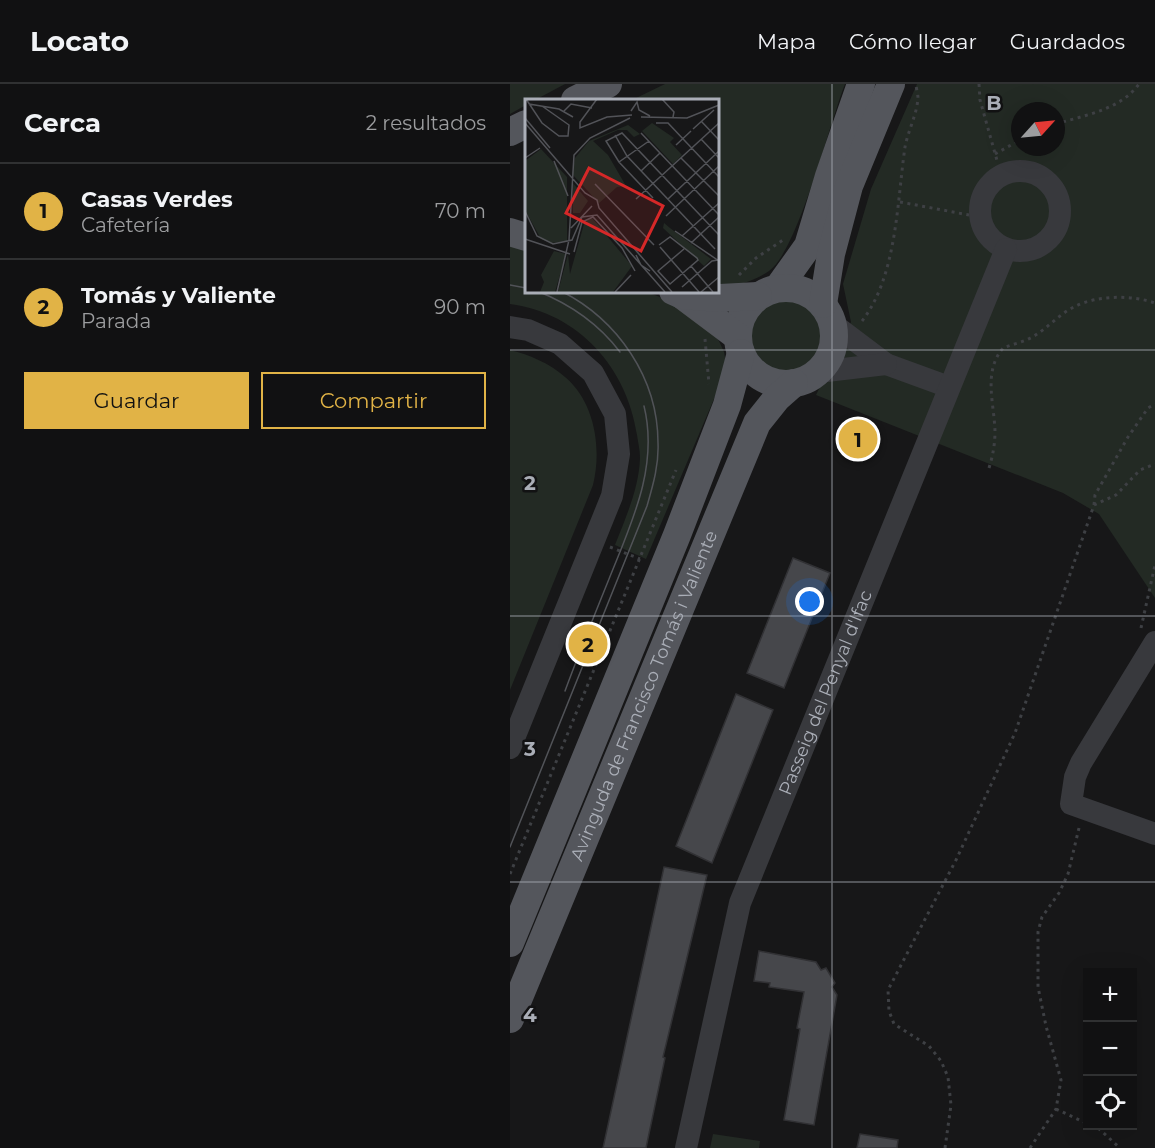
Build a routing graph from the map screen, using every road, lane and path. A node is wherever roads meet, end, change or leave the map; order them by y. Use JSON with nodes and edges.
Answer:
{"nodes":[{"id":1,"x":608,"y":84,"type":"edge"},
{"id":2,"x":622,"y":84,"type":"edge"},
{"id":3,"x":861,"y":84,"type":"edge"},
{"id":4,"x":891,"y":84,"type":"edge"},
{"id":5,"x":916,"y":84,"type":"edge"},
{"id":6,"x":979,"y":84,"type":"edge"},
{"id":7,"x":1139,"y":84,"type":"edge"},
{"id":8,"x":577,"y":99,"type":"edge"},
{"id":9,"x":604,"y":99,"type":"edge"},
{"id":10,"x":1065,"y":121,"type":"edge"},
{"id":11,"x":525,"y":124,"type":"edge"},
{"id":12,"x":510,"y":132,"type":"edge"},
{"id":13,"x":1011,"y":145,"type":"edge"},
{"id":14,"x":995,"y":154,"type":"junction"},
{"id":15,"x":998,"y":164,"type":"dead end"},
{"id":16,"x":900,"y":202,"type":"junction"},
{"id":17,"x":969,"y":215,"type":"dead end"},
{"id":18,"x":510,"y":232,"type":"edge"},
{"id":19,"x":525,"y":237,"type":"edge"},
{"id":20,"x":1006,"y":249,"type":"dead end"},
{"id":21,"x":768,"y":292,"type":"junction"},
{"id":22,"x":678,"y":293,"type":"edge"},
{"id":23,"x":1155,"y":303,"type":"edge"},
{"id":24,"x":839,"y":318,"type":"junction"},
{"id":25,"x":510,"y":327,"type":"edge"},
{"id":26,"x":740,"y":345,"type":"junction"},
{"id":27,"x":886,"y":364,"type":"junction"},
{"id":28,"x":806,"y":378,"type":"junction"},
{"id":29,"x":949,"y":387,"type":"junction"},
{"id":30,"x":1155,"y":404,"type":"edge"},
{"id":31,"x":1155,"y":464,"type":"edge"},
{"id":32,"x":989,"y":468,"type":"dead end"},
{"id":33,"x":1094,"y":506,"type":"junction"},
{"id":34,"x":1155,"y":565,"type":"edge"},
{"id":35,"x":1147,"y":637,"type":"edge"},
{"id":36,"x":510,"y":748,"type":"edge"},
{"id":37,"x":1078,"y":806,"type":"junction"},
{"id":38,"x":1155,"y":834,"type":"edge"},
{"id":39,"x":510,"y":944,"type":"edge"},
{"id":40,"x":510,"y":1019,"type":"edge"},
{"id":41,"x":1056,"y":1109,"type":"junction"},
{"id":42,"x":1083,"y":1122,"type":"edge"},
{"id":43,"x":1100,"y":1130,"type":"edge"},
{"id":44,"x":686,"y":1148,"type":"edge"},
{"id":45,"x":945,"y":1148,"type":"edge"},
{"id":46,"x":1030,"y":1148,"type":"edge"},
{"id":47,"x":1120,"y":1148,"type":"edge"}],
"edges":[{"from":1,"to":8,"type":"main road"},
{"from":2,"to":9,"type":"main road"},
{"from":3,"to":21,"type":"main road"},
{"from":4,"to":24,"type":"main road"},
{"from":5,"to":16,"type":"path"},
{"from":6,"to":14,"type":"path"},
{"from":7,"to":10,"type":"path"},
{"from":11,"to":12,"type":"main road"},
{"from":13,"to":14,"type":"path"},
{"from":14,"to":15,"type":"path"},
{"from":16,"to":17,"type":"path"},
{"from":16,"to":24,"type":"path"},
{"from":18,"to":19,"type":"main road"},
{"from":20,"to":29,"type":"street","name":"Passeig del Penyal d'Ifac"},
{"from":21,"to":22,"type":"main road"},
{"from":21,"to":24,"type":"main road"},
{"from":21,"to":26,"type":"main road"},
{"from":22,"to":26,"type":"main road"},
{"from":23,"to":32,"type":"path"},
{"from":24,"to":27,"type":"street"},
{"from":24,"to":28,"type":"main road"},
{"from":25,"to":36,"type":"street"},
{"from":26,"to":28,"type":"main road"},
{"from":26,"to":39,"type":"main road","name":"Avinguda de Francisco Tomás i Valiente"},
{"from":27,"to":28,"type":"street"},
{"from":27,"to":29,"type":"street"},
{"from":28,"to":40,"type":"main road","name":"Avinguda de Francisco Tomás i Valiente"},
{"from":29,"to":44,"type":"street","name":"Passeig del Penyal d'Ifac"},
{"from":30,"to":33,"type":"path"},
{"from":31,"to":33,"type":"path"},
{"from":33,"to":45,"type":"path"},
{"from":34,"to":35,"type":"path"},
{"from":35,"to":37,"type":"street"},
{"from":37,"to":38,"type":"street"},
{"from":37,"to":41,"type":"path"},
{"from":41,"to":42,"type":"path"},
{"from":41,"to":46,"type":"path"},
{"from":43,"to":47,"type":"path"}]}
